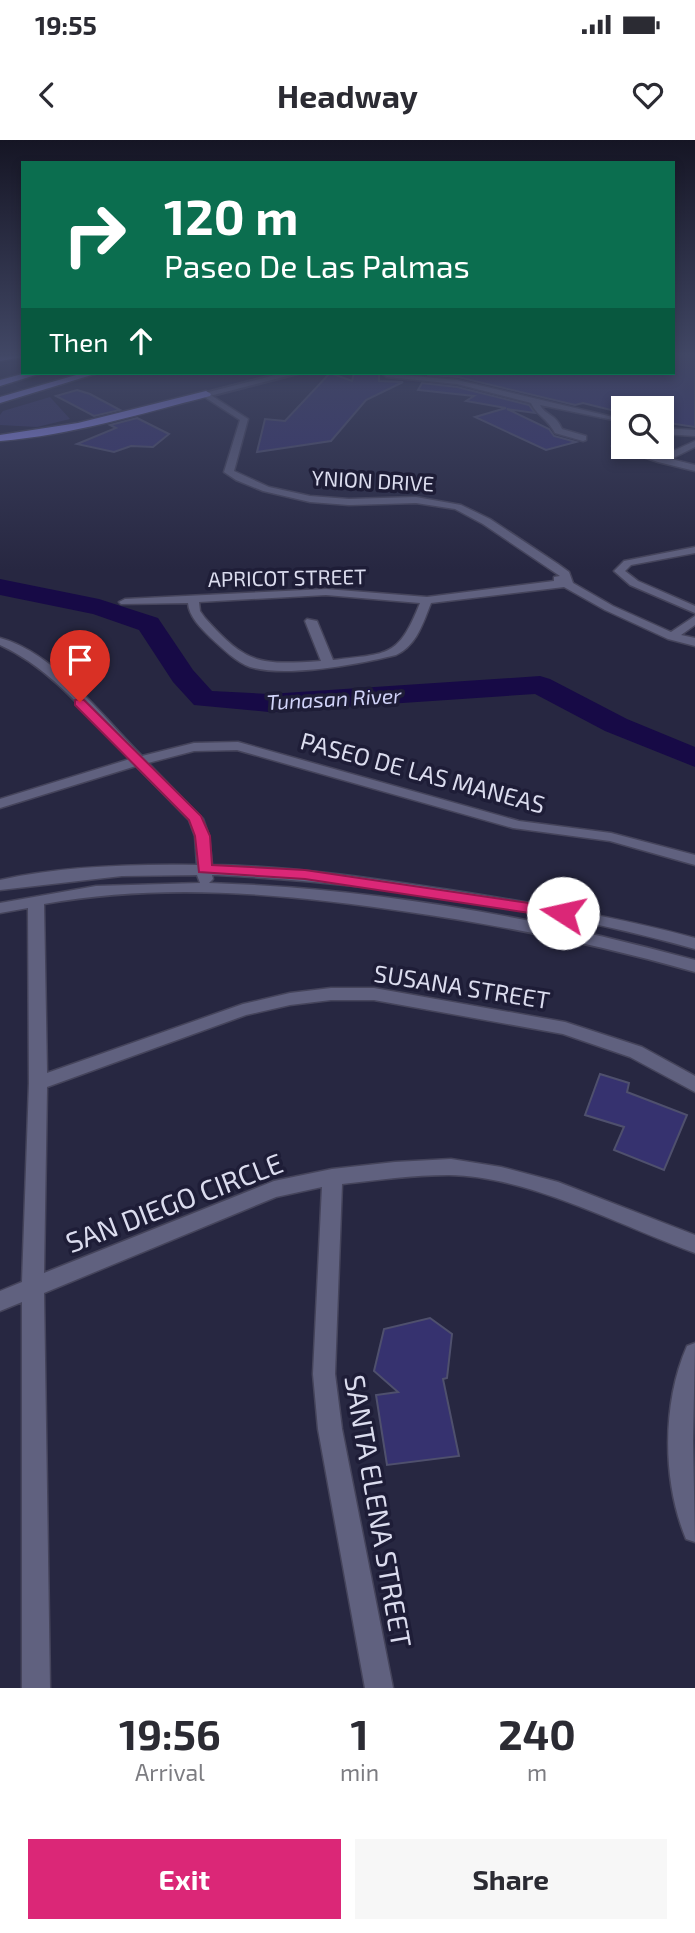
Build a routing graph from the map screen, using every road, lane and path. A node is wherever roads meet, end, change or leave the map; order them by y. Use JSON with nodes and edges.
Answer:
{"nodes":[{"id":1,"x":50,"y":426,"type":"edge"},
{"id":2,"x":80,"y":426,"type":"edge"},
{"id":3,"x":242,"y":426,"type":"edge"},
{"id":4,"x":556,"y":426,"type":"edge"},
{"id":5,"x":0,"y":430,"type":"edge"},
{"id":6,"x":674,"y":432,"type":"edge"},
{"id":7,"x":695,"y":433,"type":"edge"},
{"id":8,"x":0,"y":438,"type":"edge"},
{"id":9,"x":583,"y":438,"type":"dead end"},
{"id":10,"x":695,"y":444,"type":"edge"},
{"id":11,"x":658,"y":459,"type":"edge"},
{"id":12,"x":661,"y":460,"type":"junction"},
{"id":13,"x":695,"y":468,"type":"edge"},
{"id":14,"x":695,"y":550,"type":"edge"},
{"id":15,"x":539,"y":558,"type":"junction"},
{"id":16,"x":568,"y":583,"type":"junction"},
{"id":17,"x":193,"y":599,"type":"junction"},
{"id":18,"x":427,"y":600,"type":"junction"},
{"id":19,"x":125,"y":602,"type":"dead end"},
{"id":20,"x":695,"y":610,"type":"edge"},
{"id":21,"x":695,"y":619,"type":"edge"},
{"id":22,"x":311,"y":621,"type":"dead end"},
{"id":23,"x":672,"y":637,"type":"junction"},
{"id":24,"x":0,"y":641,"type":"edge"},
{"id":25,"x":695,"y":642,"type":"edge"},
{"id":26,"x":328,"y":663,"type":"junction"},
{"id":27,"x":139,"y":761,"type":"junction"},
{"id":28,"x":0,"y":804,"type":"edge"},
{"id":29,"x":695,"y":860,"type":"edge"},
{"id":30,"x":204,"y":869,"type":"junction"},
{"id":31,"x":0,"y":885,"type":"edge"},
{"id":32,"x":205,"y":887,"type":"junction"},
{"id":33,"x":36,"y":901,"type":"junction"},
{"id":34,"x":0,"y":908,"type":"edge"},
{"id":35,"x":695,"y":944,"type":"edge"},
{"id":36,"x":695,"y":966,"type":"edge"},
{"id":37,"x":38,"y":1083,"type":"junction"},
{"id":38,"x":695,"y":1085,"type":"edge"},
{"id":39,"x":332,"y":1177,"type":"junction"},
{"id":40,"x":695,"y":1244,"type":"edge"},
{"id":41,"x":33,"y":1287,"type":"junction"},
{"id":42,"x":0,"y":1301,"type":"edge"},
{"id":43,"x":695,"y":1353,"type":"edge"},
{"id":44,"x":695,"y":1530,"type":"edge"},
{"id":45,"x":36,"y":1688,"type":"edge"},
{"id":46,"x":379,"y":1688,"type":"edge"}],
"edges":[{"from":1,"to":5,"type":"highway"},
{"from":2,"to":8,"type":"highway"},
{"from":3,"to":15,"type":"street","name":"YNION DRIVE"},
{"from":4,"to":9,"type":"street"},
{"from":6,"to":7,"type":"street"},
{"from":10,"to":12,"type":"street"},
{"from":11,"to":12,"type":"street"},
{"from":12,"to":13,"type":"street"},
{"from":14,"to":20,"type":"street"},
{"from":15,"to":16,"type":"street","name":"YNION DRIVE"},
{"from":15,"to":16,"type":"street"},
{"from":16,"to":18,"type":"street","name":"APRICOT STREET"},
{"from":16,"to":23,"type":"street"},
{"from":17,"to":18,"type":"street","name":"APRICOT STREET"},
{"from":17,"to":19,"type":"street"},
{"from":17,"to":26,"type":"street","name":"APRICOT STREET"},
{"from":18,"to":26,"type":"street","name":"APRICOT STREET"},
{"from":21,"to":23,"type":"street"},
{"from":22,"to":26,"type":"street"},
{"from":23,"to":25,"type":"street"},
{"from":24,"to":27,"type":"street"},
{"from":27,"to":28,"type":"street","name":"PASEO DE LAS MANEAS"},
{"from":27,"to":29,"type":"street","name":"PASEO DE LAS MANEAS"},
{"from":27,"to":30,"type":"street"},
{"from":30,"to":31,"type":"street"},
{"from":30,"to":32,"type":"street"},
{"from":30,"to":35,"type":"street"},
{"from":32,"to":33,"type":"street"},
{"from":32,"to":36,"type":"street"},
{"from":33,"to":34,"type":"street"},
{"from":33,"to":37,"type":"street"},
{"from":37,"to":38,"type":"street","name":"SUSANA STREET"},
{"from":37,"to":41,"type":"street"},
{"from":39,"to":40,"type":"street","name":"SAN DIEGO CIRCLE"},
{"from":39,"to":41,"type":"street","name":"SAN DIEGO CIRCLE"},
{"from":39,"to":46,"type":"street","name":"SANTA ELENA STREET"},
{"from":41,"to":42,"type":"street","name":"SAN DIEGO CIRCLE"},
{"from":41,"to":45,"type":"street"},
{"from":43,"to":44,"type":"street"}]}
